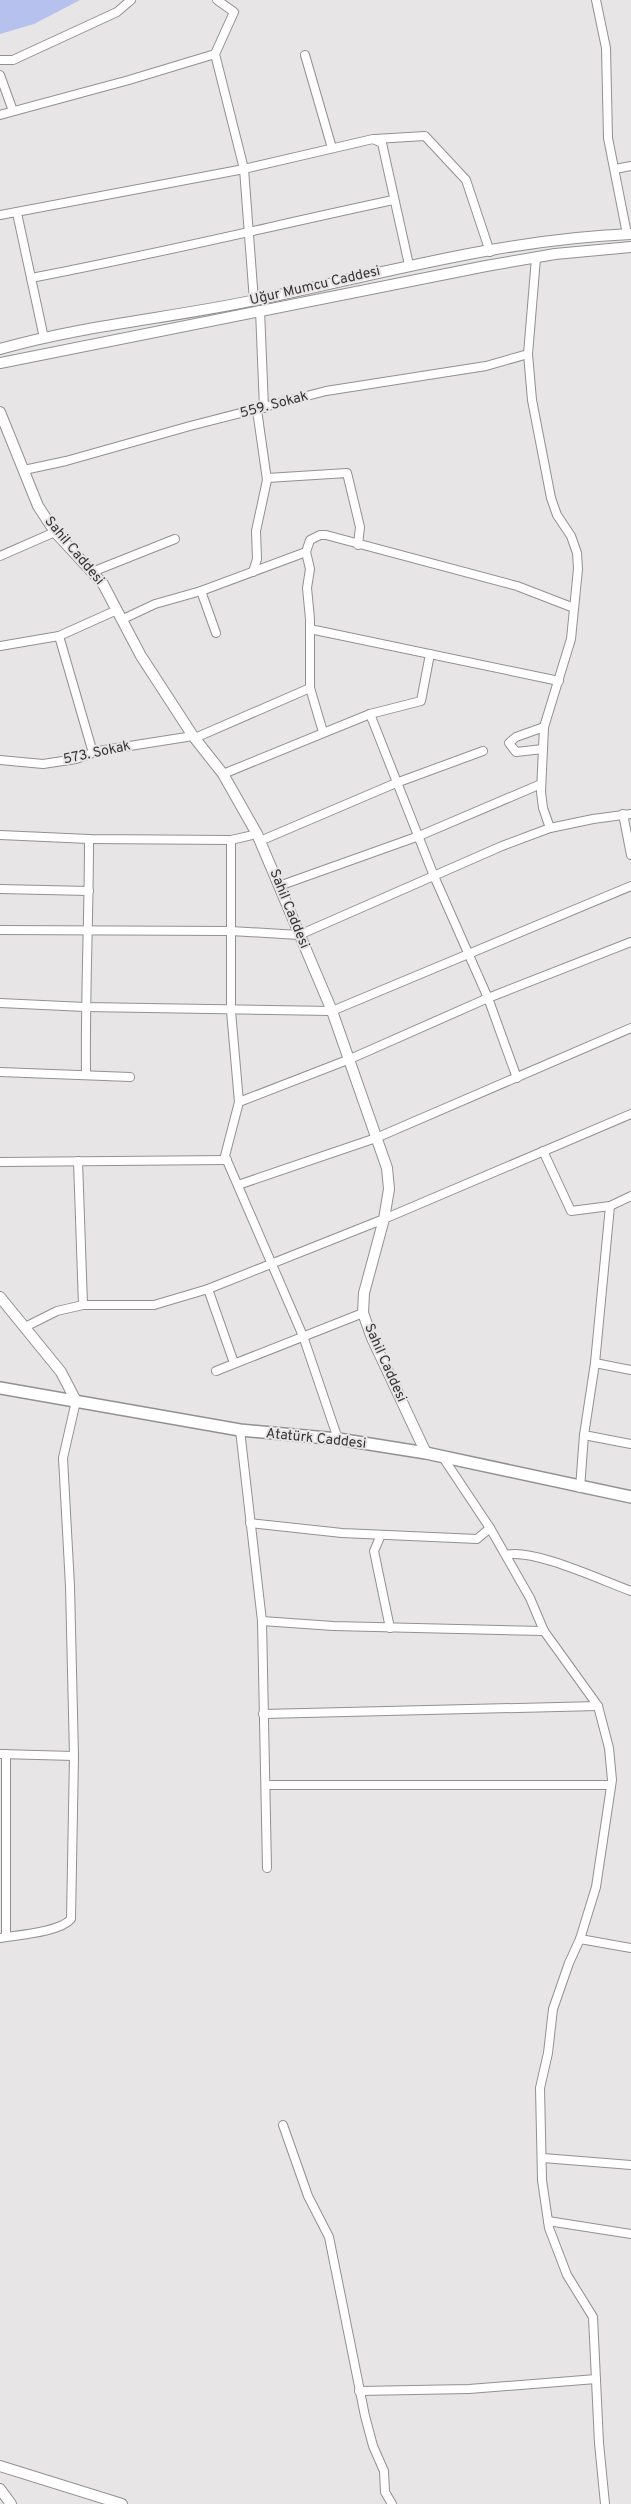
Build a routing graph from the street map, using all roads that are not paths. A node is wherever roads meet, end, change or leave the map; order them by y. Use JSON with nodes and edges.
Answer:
{"nodes":[{"id":1,"x":131,"y":0,"type":"edge"},
{"id":2,"x":217,"y":0,"type":"edge"},
{"id":3,"x":596,"y":0,"type":"edge"},
{"id":4,"x":215,"y":54,"type":"junction"},
{"id":5,"x":305,"y":55,"type":"dead end"},
{"id":6,"x":0,"y":60,"type":"edge"},
{"id":7,"x":0,"y":75,"type":"edge"},
{"id":8,"x":13,"y":111,"type":"junction"},
{"id":9,"x":0,"y":115,"type":"edge"},
{"id":10,"x":373,"y":139,"type":"junction"},
{"id":11,"x":332,"y":148,"type":"junction"},
{"id":12,"x":631,"y":166,"type":"edge"},
{"id":13,"x":244,"y":168,"type":"junction"},
{"id":14,"x":615,"y":170,"type":"junction"},
{"id":15,"x":393,"y":200,"type":"junction"},
{"id":16,"x":17,"y":213,"type":"junction"},
{"id":17,"x":0,"y":215,"type":"edge"},
{"id":18,"x":250,"y":230,"type":"junction"},
{"id":19,"x":629,"y":234,"type":"edge"},
{"id":20,"x":631,"y":247,"type":"edge"},
{"id":21,"x":490,"y":252,"type":"junction"},
{"id":22,"x":536,"y":258,"type":"junction"},
{"id":23,"x":409,"y":265,"type":"junction"},
{"id":24,"x":31,"y":278,"type":"junction"},
{"id":25,"x":254,"y":301,"type":"junction"},
{"id":26,"x":260,"y":310,"type":"junction"},
{"id":27,"x":44,"y":338,"type":"junction"},
{"id":28,"x":0,"y":349,"type":"edge"},
{"id":29,"x":528,"y":354,"type":"junction"},
{"id":30,"x":0,"y":363,"type":"edge"},
{"id":31,"x":261,"y":409,"type":"junction"},
{"id":32,"x":0,"y":412,"type":"edge"},
{"id":33,"x":24,"y":470,"type":"junction"},
{"id":34,"x":267,"y":478,"type":"junction"},
{"id":35,"x":55,"y":532,"type":"junction"},
{"id":36,"x":175,"y":539,"type":"dead end"},
{"id":37,"x":358,"y":545,"type":"junction"},
{"id":38,"x":306,"y":552,"type":"junction"},
{"id":39,"x":0,"y":556,"type":"edge"},
{"id":40,"x":92,"y":572,"type":"junction"},
{"id":41,"x":253,"y":572,"type":"junction"},
{"id":42,"x":201,"y":591,"type":"junction"},
{"id":43,"x":574,"y":608,"type":"junction"},
{"id":44,"x":120,"y":614,"type":"junction"},
{"id":45,"x":310,"y":629,"type":"junction"},
{"id":46,"x":216,"y":633,"type":"dead end"},
{"id":47,"x":59,"y":636,"type":"junction"},
{"id":48,"x":0,"y":646,"type":"edge"},
{"id":49,"x":430,"y":654,"type":"junction"},
{"id":50,"x":559,"y":681,"type":"junction"},
{"id":51,"x":310,"y":688,"type":"junction"},
{"id":52,"x":370,"y":714,"type":"junction"},
{"id":53,"x":544,"y":727,"type":"junction"},
{"id":54,"x":323,"y":732,"type":"junction"},
{"id":55,"x":194,"y":737,"type":"junction"},
{"id":56,"x":543,"y":749,"type":"junction"},
{"id":57,"x":483,"y":751,"type":"dead end"},
{"id":58,"x":93,"y":753,"type":"junction"},
{"id":59,"x":0,"y":760,"type":"edge"},
{"id":60,"x":223,"y":774,"type":"junction"},
{"id":61,"x":396,"y":783,"type":"junction"},
{"id":62,"x":541,"y":784,"type":"junction"},
{"id":63,"x":627,"y":814,"type":"edge"},
{"id":64,"x":550,"y":828,"type":"junction"},
{"id":65,"x":0,"y":836,"type":"edge"},
{"id":66,"x":419,"y":836,"type":"junction"},
{"id":67,"x":259,"y":838,"type":"junction"},
{"id":68,"x":89,"y":839,"type":"junction"},
{"id":69,"x":231,"y":840,"type":"junction"},
{"id":70,"x":631,"y":855,"type":"edge"},
{"id":71,"x":434,"y":876,"type":"junction"},
{"id":72,"x":279,"y":886,"type":"junction"},
{"id":73,"x":631,"y":886,"type":"edge"},
{"id":74,"x":0,"y":889,"type":"edge"},
{"id":75,"x":89,"y":891,"type":"junction"},
{"id":76,"x":0,"y":930,"type":"edge"},
{"id":77,"x":89,"y":930,"type":"junction"},
{"id":78,"x":231,"y":932,"type":"junction"},
{"id":79,"x":299,"y":935,"type":"junction"},
{"id":80,"x":631,"y":942,"type":"edge"},
{"id":81,"x":468,"y":954,"type":"junction"},
{"id":82,"x":488,"y":998,"type":"junction"},
{"id":83,"x":0,"y":1003,"type":"edge"},
{"id":84,"x":85,"y":1008,"type":"junction"},
{"id":85,"x":231,"y":1011,"type":"junction"},
{"id":86,"x":332,"y":1012,"type":"junction"},
{"id":87,"x":631,"y":1028,"type":"edge"},
{"id":88,"x":350,"y":1060,"type":"junction"},
{"id":89,"x":0,"y":1072,"type":"edge"},
{"id":90,"x":86,"y":1075,"type":"junction"},
{"id":91,"x":130,"y":1077,"type":"dead end"},
{"id":92,"x":517,"y":1078,"type":"junction"},
{"id":93,"x":239,"y":1102,"type":"junction"},
{"id":94,"x":631,"y":1114,"type":"edge"},
{"id":95,"x":376,"y":1138,"type":"junction"},
{"id":96,"x":543,"y":1151,"type":"junction"},
{"id":97,"x":227,"y":1160,"type":"junction"},
{"id":98,"x":78,"y":1161,"type":"junction"},
{"id":99,"x":0,"y":1162,"type":"edge"},
{"id":100,"x":238,"y":1185,"type":"junction"},
{"id":101,"x":631,"y":1196,"type":"edge"},
{"id":102,"x":610,"y":1206,"type":"junction"},
{"id":103,"x":384,"y":1218,"type":"junction"},
{"id":104,"x":272,"y":1262,"type":"junction"},
{"id":105,"x":208,"y":1289,"type":"junction"},
{"id":106,"x":1,"y":1300,"type":"edge"},
{"id":107,"x":83,"y":1305,"type":"junction"},
{"id":108,"x":363,"y":1313,"type":"junction"},
{"id":109,"x":25,"y":1327,"type":"junction"},
{"id":110,"x":303,"y":1336,"type":"junction"},
{"id":111,"x":234,"y":1363,"type":"junction"},
{"id":112,"x":595,"y":1363,"type":"junction"},
{"id":113,"x":631,"y":1370,"type":"edge"},
{"id":114,"x":216,"y":1371,"type":"dead end"},
{"id":115,"x":0,"y":1388,"type":"edge"},
{"id":116,"x":76,"y":1402,"type":"junction"},
{"id":117,"x":240,"y":1430,"type":"junction"},
{"id":118,"x":584,"y":1435,"type":"junction"},
{"id":119,"x":338,"y":1439,"type":"junction"},
{"id":120,"x":631,"y":1444,"type":"edge"},
{"id":121,"x":426,"y":1454,"type":"junction"},
{"id":122,"x":442,"y":1456,"type":"junction"},
{"id":123,"x":580,"y":1488,"type":"junction"},
{"id":124,"x":631,"y":1497,"type":"edge"},
{"id":125,"x":250,"y":1523,"type":"junction"},
{"id":126,"x":490,"y":1528,"type":"junction"},
{"id":127,"x":381,"y":1535,"type":"junction"},
{"id":128,"x":506,"y":1555,"type":"junction"},
{"id":129,"x":631,"y":1591,"type":"edge"},
{"id":130,"x":262,"y":1621,"type":"junction"},
{"id":131,"x":390,"y":1628,"type":"junction"},
{"id":132,"x":544,"y":1631,"type":"junction"},
{"id":133,"x":598,"y":1706,"type":"junction"},
{"id":134,"x":263,"y":1714,"type":"junction"},
{"id":135,"x":3,"y":1754,"type":"edge"},
{"id":136,"x":74,"y":1756,"type":"junction"},
{"id":137,"x":266,"y":1785,"type":"junction"},
{"id":138,"x":611,"y":1785,"type":"junction"},
{"id":139,"x":267,"y":1868,"type":"dead end"},
{"id":140,"x":3,"y":1938,"type":"edge"},
{"id":141,"x":580,"y":1939,"type":"junction"},
{"id":142,"x":631,"y":1948,"type":"edge"},
{"id":143,"x":283,"y":2125,"type":"dead end"},
{"id":144,"x":543,"y":2158,"type":"junction"},
{"id":145,"x":631,"y":2165,"type":"edge"},
{"id":146,"x":548,"y":2221,"type":"junction"},
{"id":147,"x":631,"y":2234,"type":"edge"},
{"id":148,"x":596,"y":2379,"type":"junction"},
{"id":149,"x":360,"y":2391,"type":"junction"},
{"id":150,"x":0,"y":2466,"type":"edge"},
{"id":151,"x":0,"y":2489,"type":"edge"},
{"id":152,"x":10,"y":2504,"type":"edge"},
{"id":153,"x":122,"y":2504,"type":"edge"},
{"id":154,"x":392,"y":2504,"type":"edge"},
{"id":155,"x":605,"y":2504,"type":"edge"}],
"edges":[{"from":1,"to":6,"type":"street"},
{"from":2,"to":4,"type":"street"},
{"from":3,"to":14,"type":"street"},
{"from":4,"to":8,"type":"street"},
{"from":4,"to":13,"type":"street"},
{"from":5,"to":11,"type":"street"},
{"from":7,"to":8,"type":"street"},
{"from":8,"to":9,"type":"street"},
{"from":10,"to":11,"type":"street"},
{"from":10,"to":15,"type":"street"},
{"from":10,"to":21,"type":"street"},
{"from":11,"to":13,"type":"street"},
{"from":12,"to":14,"type":"street"},
{"from":13,"to":16,"type":"street"},
{"from":13,"to":18,"type":"street"},
{"from":14,"to":19,"type":"street"},
{"from":15,"to":18,"type":"street"},
{"from":15,"to":23,"type":"street"},
{"from":16,"to":17,"type":"street"},
{"from":16,"to":24,"type":"street"},
{"from":18,"to":24,"type":"street"},
{"from":18,"to":25,"type":"street"},
{"from":19,"to":21,"type":"street","name":"Uğur Mumcu Caddesi"},
{"from":20,"to":22,"type":"street","name":"Uğur Mumcu Caddesi"},
{"from":21,"to":23,"type":"street","name":"Uğur Mumcu Caddesi"},
{"from":22,"to":26,"type":"street","name":"Uğur Mumcu Caddesi"},
{"from":22,"to":29,"type":"street"},
{"from":23,"to":25,"type":"street","name":"Uğur Mumcu Caddesi"},
{"from":24,"to":27,"type":"street"},
{"from":25,"to":27,"type":"street","name":"Uğur Mumcu Caddesi"},
{"from":26,"to":30,"type":"street","name":"Uğur Mumcu Caddesi"},
{"from":26,"to":31,"type":"street"},
{"from":27,"to":28,"type":"street","name":"Uğur Mumcu Caddesi"},
{"from":29,"to":31,"type":"street","name":"559. Sokak"},
{"from":29,"to":43,"type":"street"},
{"from":31,"to":33,"type":"street","name":"559. Sokak"},
{"from":31,"to":34,"type":"street"},
{"from":32,"to":33,"type":"street","name":"Sahil Caddesi"},
{"from":33,"to":35,"type":"street","name":"Sahil Caddesi"},
{"from":34,"to":37,"type":"street"},
{"from":34,"to":41,"type":"street"},
{"from":35,"to":39,"type":"street"},
{"from":35,"to":40,"type":"street","name":"Sahil Caddesi"},
{"from":36,"to":40,"type":"street"},
{"from":37,"to":38,"type":"street"},
{"from":37,"to":43,"type":"street"},
{"from":38,"to":41,"type":"street"},
{"from":38,"to":45,"type":"street"},
{"from":40,"to":44,"type":"street","name":"Sahil Caddesi"},
{"from":41,"to":42,"type":"street"},
{"from":42,"to":44,"type":"street"},
{"from":42,"to":46,"type":"street"},
{"from":43,"to":50,"type":"street"},
{"from":44,"to":47,"type":"street"},
{"from":44,"to":55,"type":"street","name":"Sahil Caddesi"},
{"from":45,"to":49,"type":"street"},
{"from":45,"to":51,"type":"street"},
{"from":47,"to":48,"type":"street"},
{"from":47,"to":58,"type":"street"},
{"from":49,"to":50,"type":"street"},
{"from":49,"to":52,"type":"street"},
{"from":50,"to":53,"type":"street"},
{"from":51,"to":54,"type":"street"},
{"from":51,"to":55,"type":"street","name":"573. Sokak"},
{"from":52,"to":54,"type":"street"},
{"from":52,"to":61,"type":"street"},
{"from":53,"to":56,"type":"street"},
{"from":53,"to":56,"type":"street"},
{"from":54,"to":60,"type":"street"},
{"from":55,"to":58,"type":"street","name":"573. Sokak"},
{"from":55,"to":60,"type":"street","name":"Sahil Caddesi"},
{"from":56,"to":62,"type":"street"},
{"from":57,"to":61,"type":"street"},
{"from":58,"to":59,"type":"street","name":"573. Sokak"},
{"from":60,"to":67,"type":"street","name":"Sahil Caddesi"},
{"from":61,"to":66,"type":"street"},
{"from":61,"to":67,"type":"street"},
{"from":62,"to":64,"type":"street"},
{"from":62,"to":66,"type":"street"},
{"from":63,"to":64,"type":"street"},
{"from":63,"to":70,"type":"street"},
{"from":64,"to":71,"type":"street"},
{"from":65,"to":68,"type":"street"},
{"from":66,"to":71,"type":"street"},
{"from":66,"to":72,"type":"street"},
{"from":67,"to":69,"type":"street"},
{"from":67,"to":72,"type":"street","name":"Sahil Caddesi"},
{"from":68,"to":69,"type":"street"},
{"from":68,"to":75,"type":"street"},
{"from":69,"to":78,"type":"street"},
{"from":71,"to":79,"type":"street"},
{"from":71,"to":81,"type":"street"},
{"from":72,"to":79,"type":"street","name":"Sahil Caddesi"},
{"from":73,"to":81,"type":"street"},
{"from":74,"to":75,"type":"street"},
{"from":75,"to":77,"type":"street"},
{"from":76,"to":77,"type":"street"},
{"from":77,"to":78,"type":"street"},
{"from":77,"to":84,"type":"street"},
{"from":78,"to":79,"type":"street"},
{"from":78,"to":85,"type":"street"},
{"from":79,"to":86,"type":"street","name":"Sahil Caddesi"},
{"from":80,"to":82,"type":"street"},
{"from":81,"to":82,"type":"street"},
{"from":81,"to":86,"type":"street"},
{"from":82,"to":88,"type":"street"},
{"from":82,"to":92,"type":"street"},
{"from":83,"to":84,"type":"street"},
{"from":84,"to":85,"type":"street"},
{"from":84,"to":90,"type":"street"},
{"from":85,"to":86,"type":"street"},
{"from":85,"to":93,"type":"street"},
{"from":86,"to":88,"type":"street","name":"Sahil Caddesi"},
{"from":87,"to":92,"type":"street"},
{"from":88,"to":93,"type":"street"},
{"from":88,"to":95,"type":"street","name":"Sahil Caddesi"},
{"from":89,"to":90,"type":"street"},
{"from":90,"to":91,"type":"street"},
{"from":92,"to":95,"type":"street"},
{"from":93,"to":97,"type":"street"},
{"from":94,"to":96,"type":"street"},
{"from":95,"to":100,"type":"street"},
{"from":95,"to":103,"type":"street","name":"Sahil Caddesi"},
{"from":96,"to":102,"type":"street"},
{"from":96,"to":103,"type":"street"},
{"from":97,"to":98,"type":"street"},
{"from":97,"to":100,"type":"street"},
{"from":98,"to":99,"type":"street"},
{"from":98,"to":107,"type":"street"},
{"from":100,"to":104,"type":"street"},
{"from":101,"to":102,"type":"street"},
{"from":102,"to":112,"type":"street"},
{"from":103,"to":104,"type":"street"},
{"from":103,"to":108,"type":"street","name":"Sahil Caddesi"},
{"from":104,"to":105,"type":"street"},
{"from":104,"to":110,"type":"street"},
{"from":105,"to":107,"type":"street"},
{"from":105,"to":111,"type":"street"},
{"from":106,"to":109,"type":"street"},
{"from":107,"to":109,"type":"street"},
{"from":108,"to":110,"type":"street"},
{"from":108,"to":121,"type":"street","name":"Sahil Caddesi"},
{"from":109,"to":116,"type":"street"},
{"from":110,"to":111,"type":"street"},
{"from":110,"to":119,"type":"street"},
{"from":111,"to":114,"type":"street"},
{"from":112,"to":113,"type":"street"},
{"from":112,"to":118,"type":"street"},
{"from":115,"to":116,"type":"main road","name":"Atatürk Caddesi"},
{"from":116,"to":117,"type":"main road","name":"Atatürk Caddesi"},
{"from":116,"to":136,"type":"street"},
{"from":117,"to":119,"type":"main road","name":"Atatürk Caddesi"},
{"from":117,"to":125,"type":"street"},
{"from":118,"to":120,"type":"street"},
{"from":118,"to":123,"type":"street"},
{"from":119,"to":121,"type":"main road","name":"Atatürk Caddesi"},
{"from":121,"to":122,"type":"main road","name":"Atatürk Caddesi"},
{"from":122,"to":123,"type":"main road","name":"Atatürk Caddesi"},
{"from":122,"to":126,"type":"street"},
{"from":123,"to":124,"type":"main road","name":"Atatürk Caddesi"},
{"from":125,"to":127,"type":"street"},
{"from":125,"to":130,"type":"street"},
{"from":126,"to":127,"type":"street"},
{"from":126,"to":128,"type":"street"},
{"from":127,"to":131,"type":"street"},
{"from":128,"to":129,"type":"street"},
{"from":128,"to":132,"type":"street"},
{"from":130,"to":131,"type":"street"},
{"from":130,"to":134,"type":"street"},
{"from":131,"to":132,"type":"street"},
{"from":132,"to":133,"type":"street"},
{"from":133,"to":134,"type":"street"},
{"from":133,"to":138,"type":"street"},
{"from":134,"to":137,"type":"street"},
{"from":135,"to":136,"type":"street"},
{"from":135,"to":140,"type":"street"},
{"from":136,"to":140,"type":"street"},
{"from":137,"to":138,"type":"street"},
{"from":137,"to":139,"type":"street"},
{"from":138,"to":141,"type":"street"},
{"from":141,"to":142,"type":"street"},
{"from":141,"to":144,"type":"street"},
{"from":143,"to":149,"type":"street"},
{"from":144,"to":145,"type":"street"},
{"from":144,"to":146,"type":"street"},
{"from":146,"to":147,"type":"street"},
{"from":146,"to":148,"type":"street"},
{"from":148,"to":149,"type":"street"},
{"from":148,"to":155,"type":"street"},
{"from":149,"to":154,"type":"street"},
{"from":150,"to":153,"type":"street"},
{"from":151,"to":152,"type":"street"}]}
